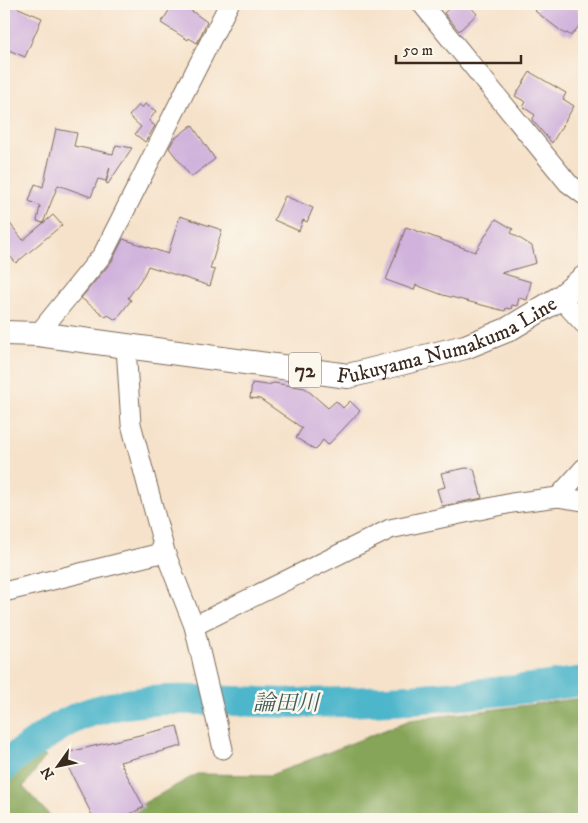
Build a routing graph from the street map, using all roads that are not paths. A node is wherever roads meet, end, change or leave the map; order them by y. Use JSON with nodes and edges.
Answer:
{"nodes":[{"id":1,"x":228,"y":4,"type":"edge"},
{"id":2,"x":422,"y":4,"type":"edge"},
{"id":3,"x":584,"y":196,"type":"edge"},
{"id":4,"x":584,"y":278,"type":"edge"},
{"id":5,"x":560,"y":298,"type":"junction"},
{"id":6,"x":584,"y":324,"type":"edge"},
{"id":7,"x":4,"y":333,"type":"edge"},
{"id":8,"x":38,"y":334,"type":"junction"},
{"id":9,"x":126,"y":346,"type":"junction"},
{"id":10,"x":584,"y":468,"type":"edge"},
{"id":11,"x":558,"y":497,"type":"junction"},
{"id":12,"x":584,"y":501,"type":"edge"},
{"id":13,"x":165,"y":552,"type":"junction"},
{"id":14,"x":4,"y":592,"type":"edge"},
{"id":15,"x":194,"y":626,"type":"junction"},
{"id":16,"x":223,"y":749,"type":"dead end"}],
"edges":[{"from":1,"to":8,"type":"street"},
{"from":2,"to":3,"type":"street"},
{"from":4,"to":5,"type":"main road","name":"Fukuyama Numakuma Line","number":"72"},
{"from":5,"to":6,"type":"street"},
{"from":5,"to":9,"type":"main road","name":"Fukuyama Numakuma Line","number":"72"},
{"from":7,"to":8,"type":"main road","name":"Fukuyama Numakuma Line","number":"72"},
{"from":8,"to":9,"type":"main road","name":"Fukuyama Numakuma Line","number":"72"},
{"from":9,"to":13,"type":"street"},
{"from":10,"to":11,"type":"street"},
{"from":11,"to":12,"type":"street"},
{"from":11,"to":15,"type":"street"},
{"from":13,"to":14,"type":"street"},
{"from":13,"to":15,"type":"street"},
{"from":15,"to":16,"type":"street"}]}
